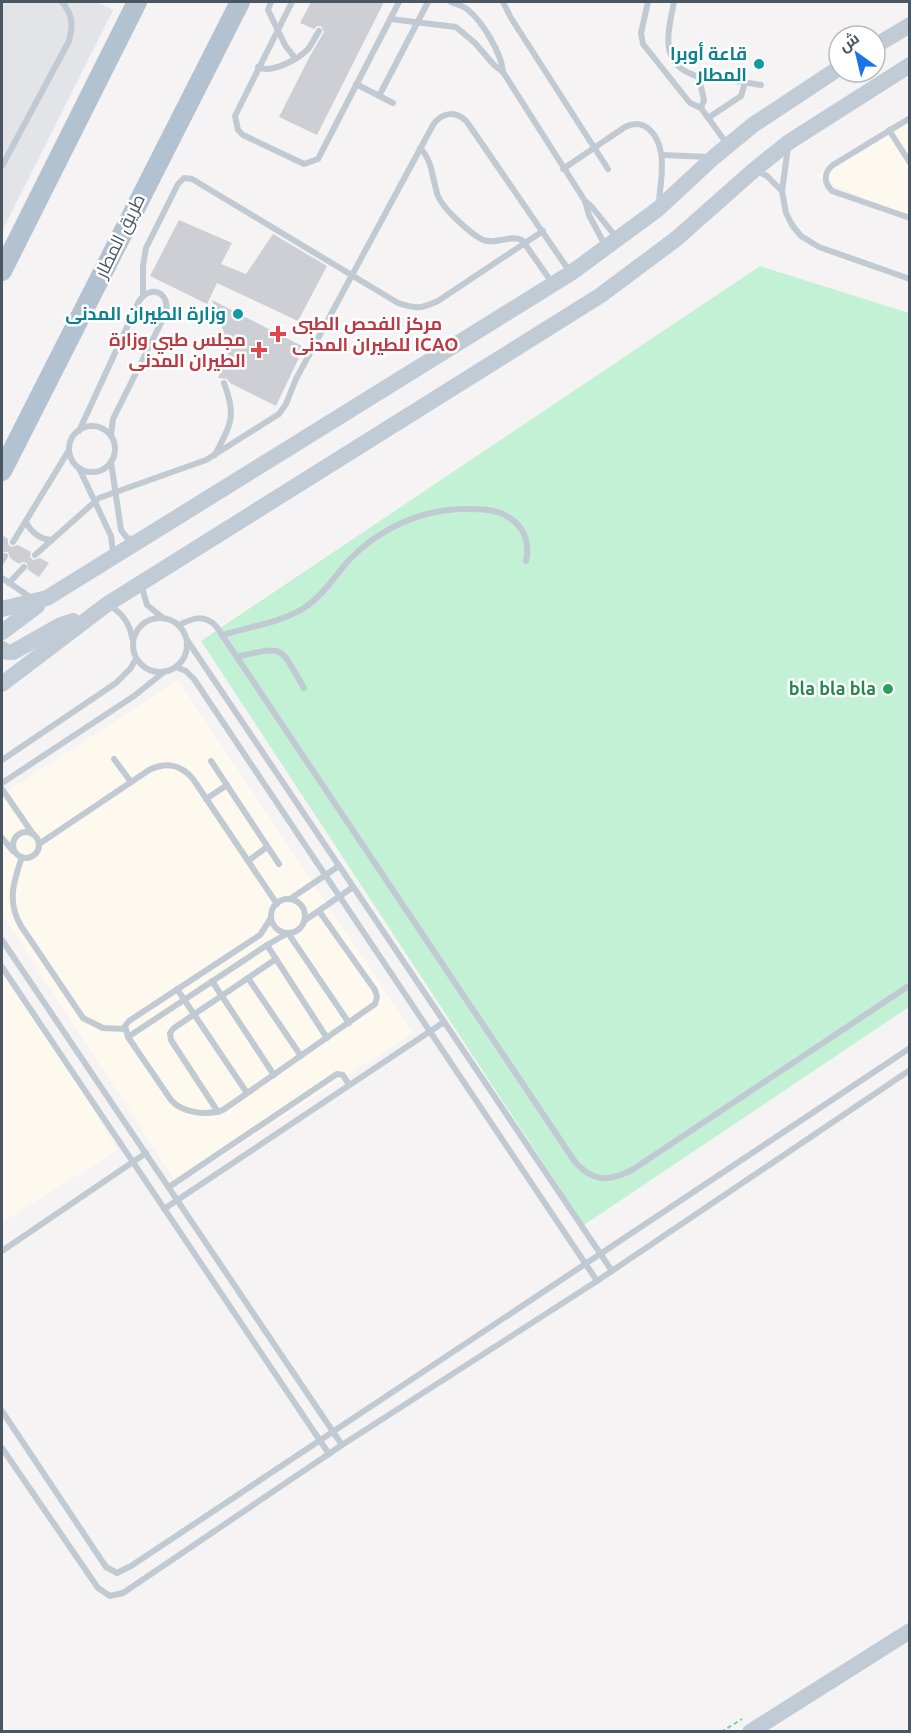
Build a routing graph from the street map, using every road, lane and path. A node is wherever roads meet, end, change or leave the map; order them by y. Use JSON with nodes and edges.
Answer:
{"nodes":[{"id":1,"x":62,"y":2,"type":"edge"},
{"id":2,"x":137,"y":2,"type":"edge"},
{"id":3,"x":240,"y":2,"type":"edge"},
{"id":4,"x":271,"y":2,"type":"edge"},
{"id":5,"x":292,"y":2,"type":"edge"},
{"id":6,"x":399,"y":2,"type":"edge"},
{"id":7,"x":428,"y":2,"type":"edge"},
{"id":8,"x":451,"y":2,"type":"edge"},
{"id":9,"x":503,"y":2,"type":"edge"},
{"id":10,"x":648,"y":2,"type":"edge"},
{"id":11,"x":674,"y":2,"type":"edge"},
{"id":12,"x":390,"y":19,"type":"junction"},
{"id":13,"x":417,"y":22,"type":"junction"},
{"id":14,"x":909,"y":25,"type":"edge"},
{"id":15,"x":279,"y":28,"type":"junction"},
{"id":16,"x":319,"y":31,"type":"dead end"},
{"id":17,"x":887,"y":39,"type":"edge"},
{"id":18,"x":671,"y":56,"type":"junction"},
{"id":19,"x":295,"y":58,"type":"junction"},
{"id":20,"x":658,"y":65,"type":"junction"},
{"id":21,"x":909,"y":65,"type":"edge"},
{"id":22,"x":258,"y":67,"type":"junction"},
{"id":23,"x":503,"y":72,"type":"junction"},
{"id":24,"x":827,"y":76,"type":"edge"},
{"id":25,"x":699,"y":78,"type":"junction"},
{"id":26,"x":745,"y":83,"type":"junction"},
{"id":27,"x":356,"y":84,"type":"junction"},
{"id":28,"x":761,"y":86,"type":"dead end"},
{"id":29,"x":379,"y":96,"type":"junction"},
{"id":30,"x":393,"y":103,"type":"dead end"},
{"id":31,"x":701,"y":108,"type":"junction"},
{"id":32,"x":708,"y":118,"type":"junction"},
{"id":33,"x":909,"y":118,"type":"edge"},
{"id":34,"x":889,"y":130,"type":"junction"},
{"id":35,"x":789,"y":142,"type":"junction"},
{"id":36,"x":728,"y":145,"type":"junction"},
{"id":37,"x":420,"y":148,"type":"junction"},
{"id":38,"x":594,"y":148,"type":"junction"},
{"id":39,"x":662,"y":155,"type":"junction"},
{"id":40,"x":714,"y":157,"type":"junction"},
{"id":41,"x":909,"y":163,"type":"edge"},
{"id":42,"x":2,"y":166,"type":"edge"},
{"id":43,"x":563,"y":169,"type":"junction"},
{"id":44,"x":608,"y":169,"type":"dead end"},
{"id":45,"x":754,"y":170,"type":"junction"},
{"id":46,"x":782,"y":191,"type":"junction"},
{"id":47,"x":585,"y":201,"type":"junction"},
{"id":48,"x":658,"y":209,"type":"junction"},
{"id":49,"x":909,"y":219,"type":"edge"},
{"id":50,"x":543,"y":231,"type":"junction"},
{"id":51,"x":524,"y":243,"type":"junction"},
{"id":52,"x":613,"y":244,"type":"junction"},
{"id":53,"x":2,"y":271,"type":"edge"},
{"id":54,"x":571,"y":273,"type":"junction"},
{"id":55,"x":353,"y":275,"type":"junction"},
{"id":56,"x":909,"y":279,"type":"edge"},
{"id":57,"x":553,"y":284,"type":"junction"},
{"id":58,"x":143,"y":295,"type":"junction"},
{"id":59,"x":224,"y":383,"type":"dead end"},
{"id":60,"x":79,"y":431,"type":"junction"},
{"id":61,"x":111,"y":435,"type":"junction"},
{"id":62,"x":70,"y":449,"type":"junction"},
{"id":63,"x":215,"y":455,"type":"junction"},
{"id":64,"x":111,"y":462,"type":"junction"},
{"id":65,"x":79,"y":467,"type":"junction"},
{"id":66,"x":2,"y":471,"type":"edge"},
{"id":67,"x":115,"y":491,"type":"junction"},
{"id":68,"x":95,"y":501,"type":"junction"},
{"id":69,"x":26,"y":520,"type":"junction"},
{"id":70,"x":52,"y":540,"type":"junction"},
{"id":71,"x":139,"y":541,"type":"junction"},
{"id":72,"x":13,"y":542,"type":"dead end"},
{"id":73,"x":35,"y":555,"type":"dead end"},
{"id":74,"x":112,"y":558,"type":"junction"},
{"id":75,"x":526,"y":561,"type":"dead end"},
{"id":76,"x":24,"y":567,"type":"dead end"},
{"id":77,"x":2,"y":578,"type":"edge"},
{"id":78,"x":9,"y":583,"type":"junction"},
{"id":79,"x":141,"y":583,"type":"junction"},
{"id":80,"x":42,"y":600,"type":"junction"},
{"id":81,"x":106,"y":605,"type":"junction"},
{"id":82,"x":2,"y":609,"type":"edge"},
{"id":83,"x":86,"y":618,"type":"junction"},
{"id":84,"x":165,"y":618,"type":"junction"},
{"id":85,"x":179,"y":626,"type":"junction"},
{"id":86,"x":2,"y":632,"type":"edge"},
{"id":87,"x":222,"y":635,"type":"junction"},
{"id":88,"x":187,"y":640,"type":"junction"},
{"id":89,"x":133,"y":642,"type":"junction"},
{"id":90,"x":2,"y":649,"type":"edge"},
{"id":91,"x":237,"y":657,"type":"junction"},
{"id":92,"x":136,"y":659,"type":"junction"},
{"id":93,"x":176,"y":667,"type":"junction"},
{"id":94,"x":164,"y":672,"type":"junction"},
{"id":95,"x":2,"y":684,"type":"edge"},
{"id":96,"x":304,"y":688,"type":"dead end"},
{"id":97,"x":114,"y":759,"type":"dead end"},
{"id":98,"x":2,"y":760,"type":"edge"},
{"id":99,"x":211,"y":761,"type":"dead end"},
{"id":100,"x":131,"y":782,"type":"junction"},
{"id":101,"x":2,"y":783,"type":"edge"},
{"id":102,"x":227,"y":785,"type":"junction"},
{"id":103,"x":2,"y":789,"type":"edge"},
{"id":104,"x":206,"y":799,"type":"junction"},
{"id":105,"x":33,"y":834,"type":"junction"},
{"id":106,"x":2,"y":838,"type":"edge"},
{"id":107,"x":39,"y":844,"type":"junction"},
{"id":108,"x":267,"y":847,"type":"junction"},
{"id":109,"x":14,"y":851,"type":"junction"},
{"id":110,"x":22,"y":857,"type":"junction"},
{"id":111,"x":248,"y":861,"type":"junction"},
{"id":112,"x":279,"y":864,"type":"dead end"},
{"id":113,"x":339,"y":866,"type":"junction"},
{"id":114,"x":325,"y":875,"type":"junction"},
{"id":115,"x":353,"y":887,"type":"junction"},
{"id":116,"x":340,"y":897,"type":"junction"},
{"id":117,"x":290,"y":899,"type":"junction"},
{"id":118,"x":277,"y":904,"type":"junction"},
{"id":119,"x":319,"y":910,"type":"junction"},
{"id":120,"x":271,"y":918,"type":"junction"},
{"id":121,"x":304,"y":921,"type":"junction"},
{"id":122,"x":288,"y":933,"type":"junction"},
{"id":123,"x":2,"y":940,"type":"edge"},
{"id":124,"x":267,"y":945,"type":"junction"},
{"id":125,"x":276,"y":959,"type":"junction"},
{"id":126,"x":2,"y":968,"type":"edge"},
{"id":127,"x":248,"y":978,"type":"junction"},
{"id":128,"x":212,"y":981,"type":"junction"},
{"id":129,"x":909,"y":985,"type":"edge"},
{"id":130,"x":177,"y":989,"type":"junction"},
{"id":131,"x":222,"y":996,"type":"junction"},
{"id":132,"x":184,"y":1000,"type":"junction"},
{"id":133,"x":194,"y":1015,"type":"junction"},
{"id":134,"x":444,"y":1022,"type":"junction"},
{"id":135,"x":349,"y":1023,"type":"junction"},
{"id":136,"x":125,"y":1029,"type":"junction"},
{"id":137,"x":430,"y":1031,"type":"junction"},
{"id":138,"x":128,"y":1037,"type":"junction"},
{"id":139,"x":327,"y":1038,"type":"junction"},
{"id":140,"x":909,"y":1048,"type":"edge"},
{"id":141,"x":301,"y":1056,"type":"junction"},
{"id":142,"x":909,"y":1070,"type":"edge"},
{"id":143,"x":274,"y":1075,"type":"junction"},
{"id":144,"x":349,"y":1084,"type":"junction"},
{"id":145,"x":248,"y":1093,"type":"junction"},
{"id":146,"x":218,"y":1112,"type":"junction"},
{"id":147,"x":146,"y":1153,"type":"junction"},
{"id":148,"x":133,"y":1162,"type":"junction"},
{"id":149,"x":168,"y":1187,"type":"junction"},
{"id":150,"x":177,"y":1200,"type":"junction"},
{"id":151,"x":164,"y":1209,"type":"junction"},
{"id":152,"x":2,"y":1251,"type":"edge"},
{"id":153,"x":600,"y":1253,"type":"junction"},
{"id":154,"x":585,"y":1263,"type":"junction"},
{"id":155,"x":612,"y":1271,"type":"junction"},
{"id":156,"x":597,"y":1281,"type":"junction"},
{"id":157,"x":2,"y":1411,"type":"edge"},
{"id":158,"x":333,"y":1432,"type":"junction"},
{"id":159,"x":320,"y":1441,"type":"junction"},
{"id":160,"x":342,"y":1445,"type":"junction"},
{"id":161,"x":2,"y":1448,"type":"edge"},
{"id":162,"x":329,"y":1455,"type":"junction"},
{"id":163,"x":909,"y":1631,"type":"edge"},
{"id":164,"x":750,"y":1731,"type":"edge"}],
"edges":[{"from":1,"to":42,"type":"lane"},
{"from":2,"to":53,"type":"main road"},
{"from":3,"to":66,"type":"main road","name":"طريق المطار"},
{"from":4,"to":15,"type":"lane"},
{"from":5,"to":15,"type":"lane"},
{"from":6,"to":12,"type":"lane"},
{"from":7,"to":13,"type":"lane"},
{"from":8,"to":23,"type":"lane"},
{"from":9,"to":38,"type":"lane"},
{"from":10,"to":20,"type":"lane"},
{"from":11,"to":18,"type":"lane"},
{"from":12,"to":13,"type":"lane"},
{"from":12,"to":27,"type":"lane"},
{"from":13,"to":23,"type":"lane"},
{"from":13,"to":29,"type":"lane"},
{"from":14,"to":17,"type":"street"},
{"from":15,"to":19,"type":"lane"},
{"from":15,"to":22,"type":"lane"},
{"from":16,"to":19,"type":"lane"},
{"from":18,"to":20,"type":"lane"},
{"from":18,"to":25,"type":"lane"},
{"from":19,"to":22,"type":"lane"},
{"from":20,"to":31,"type":"lane"},
{"from":21,"to":35,"type":"street"},
{"from":22,"to":27,"type":"lane"},
{"from":23,"to":43,"type":"lane"},
{"from":24,"to":36,"type":"street"},
{"from":25,"to":26,"type":"lane"},
{"from":25,"to":31,"type":"lane"},
{"from":26,"to":28,"type":"lane"},
{"from":26,"to":32,"type":"lane"},
{"from":27,"to":29,"type":"lane"},
{"from":29,"to":30,"type":"lane"},
{"from":31,"to":32,"type":"lane"},
{"from":32,"to":36,"type":"lane"},
{"from":33,"to":34,"type":"lane"},
{"from":34,"to":41,"type":"lane"},
{"from":34,"to":49,"type":"lane"},
{"from":35,"to":45,"type":"street"},
{"from":35,"to":46,"type":"lane"},
{"from":36,"to":40,"type":"street"},
{"from":37,"to":50,"type":"lane"},
{"from":37,"to":51,"type":"lane"},
{"from":37,"to":55,"type":"lane"},
{"from":38,"to":39,"type":"lane"},
{"from":38,"to":43,"type":"lane"},
{"from":38,"to":44,"type":"lane"},
{"from":39,"to":40,"type":"lane"},
{"from":39,"to":48,"type":"lane"},
{"from":40,"to":48,"type":"street"},
{"from":43,"to":47,"type":"lane"},
{"from":45,"to":46,"type":"lane"},
{"from":45,"to":79,"type":"street"},
{"from":46,"to":56,"type":"lane"},
{"from":47,"to":52,"type":"lane"},
{"from":47,"to":52,"type":"lane"},
{"from":48,"to":52,"type":"street"},
{"from":50,"to":51,"type":"lane"},
{"from":50,"to":54,"type":"lane"},
{"from":51,"to":55,"type":"lane"},
{"from":51,"to":57,"type":"lane"},
{"from":52,"to":54,"type":"street"},
{"from":54,"to":57,"type":"street"},
{"from":55,"to":58,"type":"lane"},
{"from":55,"to":63,"type":"lane"},
{"from":57,"to":71,"type":"street"},
{"from":58,"to":60,"type":"lane"},
{"from":58,"to":61,"type":"lane"},
{"from":59,"to":63,"type":"lane"},
{"from":60,"to":61,"type":"lane"},
{"from":60,"to":62,"type":"lane"},
{"from":61,"to":64,"type":"lane"},
{"from":62,"to":65,"type":"lane"},
{"from":62,"to":69,"type":"lane"},
{"from":63,"to":67,"type":"lane"},
{"from":64,"to":65,"type":"lane"},
{"from":64,"to":67,"type":"lane"},
{"from":65,"to":68,"type":"lane"},
{"from":67,"to":68,"type":"lane"},
{"from":67,"to":71,"type":"lane"},
{"from":68,"to":70,"type":"lane"},
{"from":68,"to":74,"type":"lane"},
{"from":69,"to":70,"type":"lane"},
{"from":69,"to":72,"type":"lane"},
{"from":70,"to":73,"type":"lane"},
{"from":71,"to":74,"type":"street"},
{"from":74,"to":80,"type":"street"},
{"from":75,"to":87,"type":"lane"},
{"from":76,"to":78,"type":"lane"},
{"from":77,"to":78,"type":"lane"},
{"from":78,"to":80,"type":"lane"},
{"from":79,"to":81,"type":"street"},
{"from":79,"to":84,"type":"lane"},
{"from":80,"to":82,"type":"street"},
{"from":80,"to":86,"type":"street"},
{"from":81,"to":83,"type":"street"},
{"from":81,"to":89,"type":"lane"},
{"from":83,"to":90,"type":"street"},
{"from":83,"to":95,"type":"street"},
{"from":84,"to":85,"type":"lane"},
{"from":84,"to":89,"type":"lane"},
{"from":85,"to":87,"type":"lane"},
{"from":85,"to":88,"type":"lane"},
{"from":87,"to":91,"type":"lane"},
{"from":88,"to":93,"type":"lane"},
{"from":88,"to":113,"type":"lane"},
{"from":89,"to":92,"type":"lane"},
{"from":91,"to":96,"type":"lane"},
{"from":91,"to":129,"type":"lane"},
{"from":92,"to":94,"type":"lane"},
{"from":92,"to":98,"type":"lane"},
{"from":93,"to":94,"type":"lane"},
{"from":93,"to":114,"type":"lane"},
{"from":94,"to":101,"type":"lane"},
{"from":97,"to":100,"type":"lane"},
{"from":99,"to":102,"type":"lane"},
{"from":100,"to":104,"type":"lane"},
{"from":100,"to":107,"type":"lane"},
{"from":102,"to":104,"type":"lane"},
{"from":102,"to":108,"type":"lane"},
{"from":103,"to":105,"type":"lane"},
{"from":104,"to":111,"type":"lane"},
{"from":105,"to":107,"type":"lane"},
{"from":105,"to":109,"type":"lane"},
{"from":106,"to":109,"type":"lane"},
{"from":107,"to":110,"type":"lane"},
{"from":108,"to":111,"type":"lane"},
{"from":108,"to":112,"type":"lane"},
{"from":109,"to":110,"type":"lane"},
{"from":110,"to":136,"type":"lane"},
{"from":111,"to":118,"type":"lane"},
{"from":113,"to":114,"type":"lane"},
{"from":113,"to":115,"type":"lane"},
{"from":114,"to":116,"type":"lane"},
{"from":114,"to":117,"type":"lane"},
{"from":115,"to":116,"type":"lane"},
{"from":115,"to":134,"type":"lane"},
{"from":116,"to":119,"type":"lane"},
{"from":116,"to":137,"type":"lane"},
{"from":117,"to":118,"type":"lane"},
{"from":117,"to":121,"type":"lane"},
{"from":118,"to":120,"type":"lane"},
{"from":119,"to":121,"type":"lane"},
{"from":119,"to":135,"type":"lane"},
{"from":120,"to":122,"type":"lane"},
{"from":120,"to":130,"type":"lane"},
{"from":121,"to":122,"type":"lane"},
{"from":122,"to":124,"type":"lane"},
{"from":122,"to":135,"type":"lane"},
{"from":123,"to":147,"type":"lane"},
{"from":124,"to":125,"type":"lane"},
{"from":124,"to":128,"type":"lane"},
{"from":125,"to":127,"type":"lane"},
{"from":125,"to":139,"type":"lane"},
{"from":126,"to":148,"type":"lane"},
{"from":127,"to":131,"type":"lane"},
{"from":127,"to":141,"type":"lane"},
{"from":128,"to":131,"type":"lane"},
{"from":128,"to":132,"type":"lane"},
{"from":130,"to":132,"type":"lane"},
{"from":130,"to":136,"type":"lane"},
{"from":131,"to":133,"type":"lane"},
{"from":131,"to":143,"type":"lane"},
{"from":132,"to":133,"type":"lane"},
{"from":132,"to":138,"type":"lane"},
{"from":133,"to":145,"type":"lane"},
{"from":133,"to":146,"type":"lane"},
{"from":134,"to":137,"type":"lane"},
{"from":134,"to":153,"type":"lane"},
{"from":135,"to":139,"type":"lane"},
{"from":136,"to":138,"type":"lane"},
{"from":137,"to":144,"type":"lane"},
{"from":137,"to":154,"type":"lane"},
{"from":138,"to":146,"type":"lane"},
{"from":139,"to":141,"type":"lane"},
{"from":140,"to":153,"type":"lane"},
{"from":141,"to":143,"type":"lane"},
{"from":142,"to":155,"type":"lane"},
{"from":143,"to":145,"type":"lane"},
{"from":144,"to":149,"type":"lane"},
{"from":144,"to":150,"type":"lane"},
{"from":145,"to":146,"type":"lane"},
{"from":147,"to":148,"type":"lane"},
{"from":147,"to":149,"type":"lane"},
{"from":148,"to":151,"type":"lane"},
{"from":148,"to":152,"type":"lane"},
{"from":149,"to":150,"type":"lane"},
{"from":150,"to":151,"type":"lane"},
{"from":150,"to":158,"type":"lane"},
{"from":151,"to":159,"type":"lane"},
{"from":153,"to":154,"type":"lane"},
{"from":153,"to":155,"type":"lane"},
{"from":154,"to":156,"type":"lane"},
{"from":154,"to":158,"type":"lane"},
{"from":155,"to":156,"type":"lane"},
{"from":156,"to":160,"type":"lane"},
{"from":157,"to":159,"type":"lane"},
{"from":158,"to":159,"type":"lane"},
{"from":158,"to":160,"type":"lane"},
{"from":159,"to":162,"type":"lane"},
{"from":160,"to":162,"type":"lane"},
{"from":161,"to":162,"type":"lane"},
{"from":163,"to":164,"type":"street"}]}
